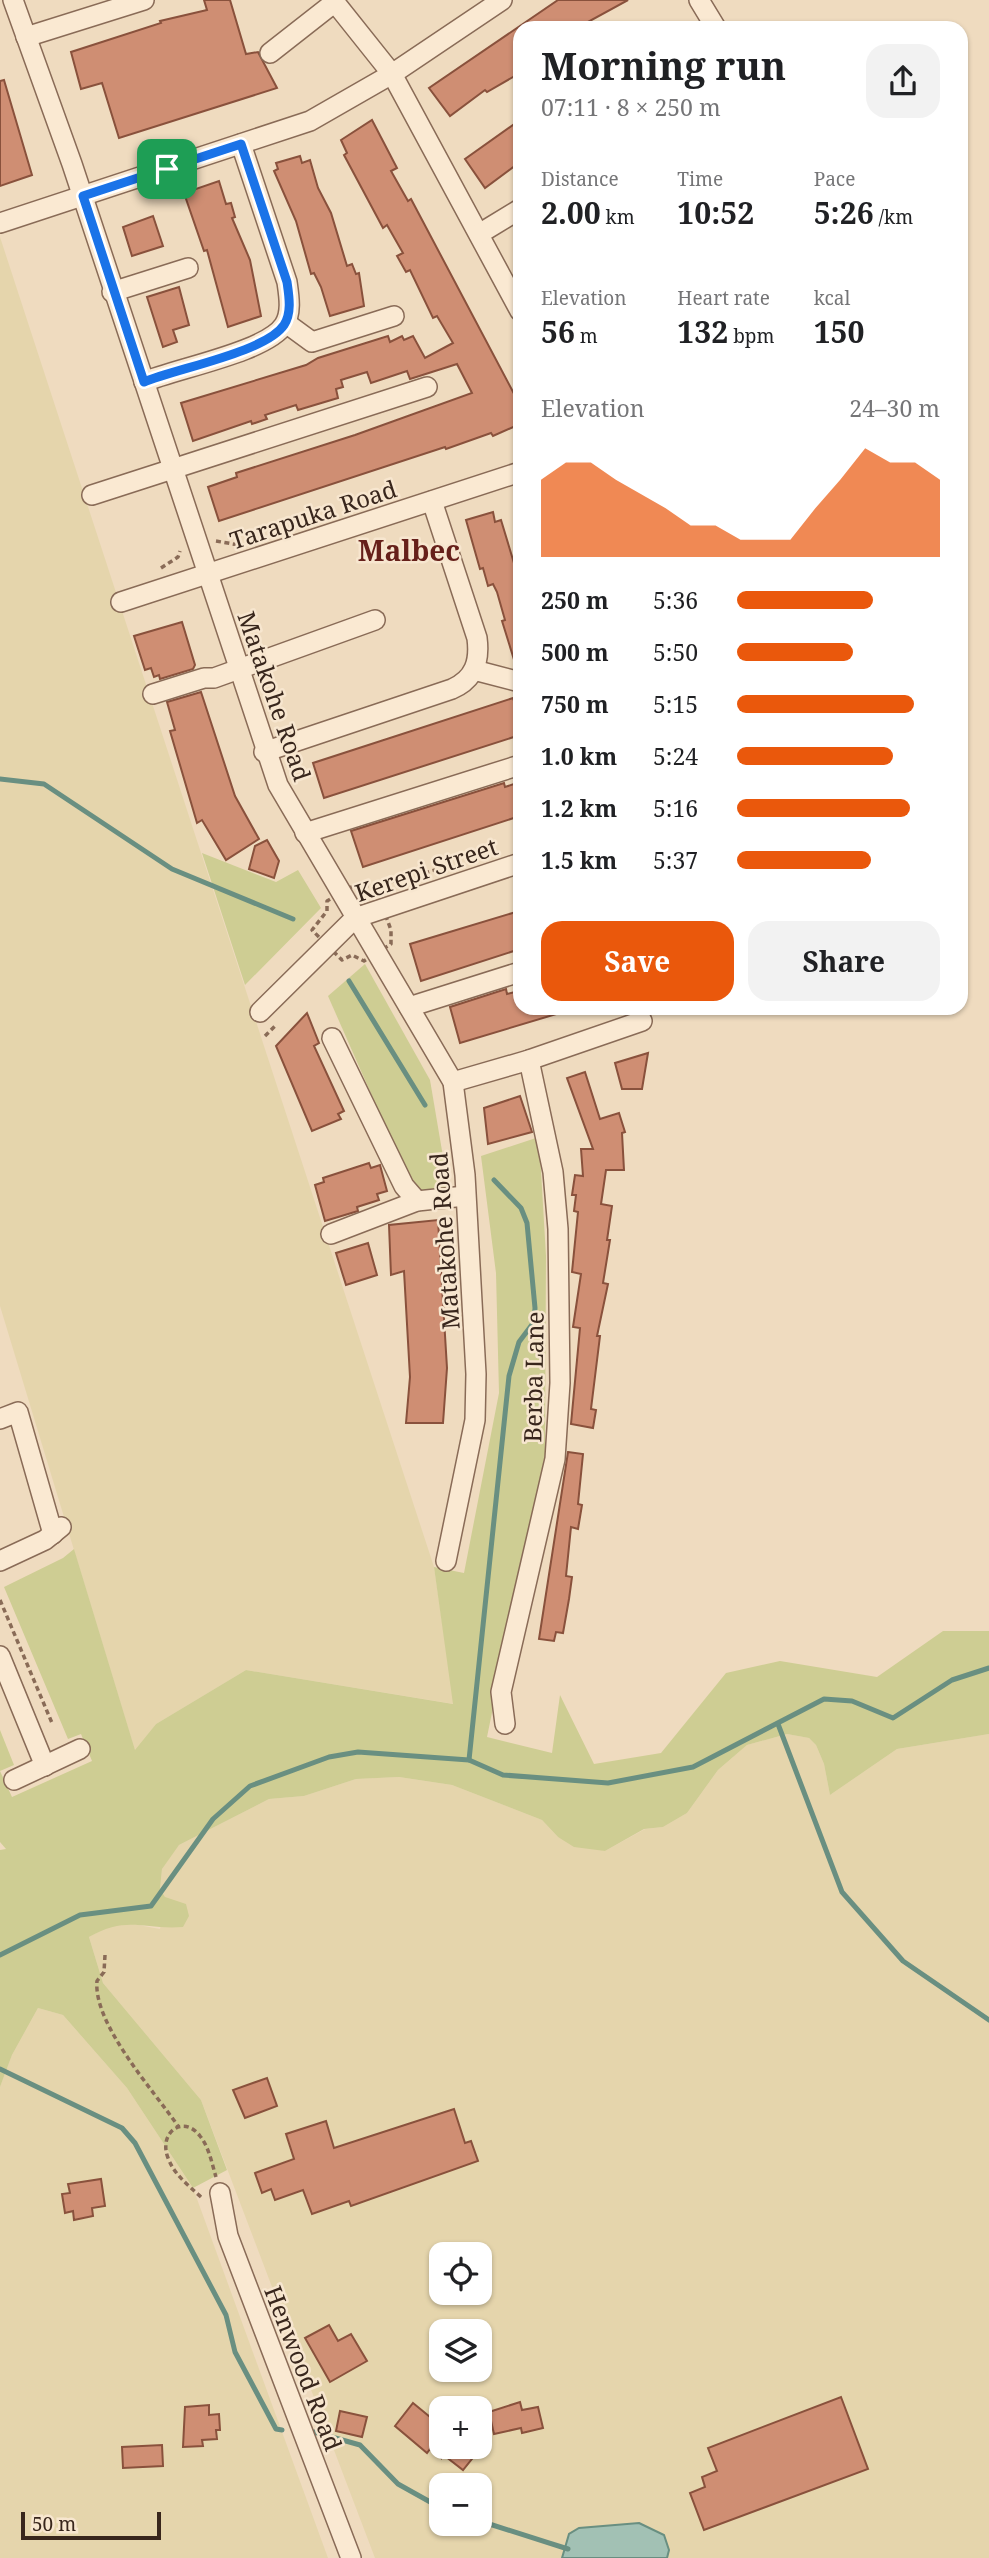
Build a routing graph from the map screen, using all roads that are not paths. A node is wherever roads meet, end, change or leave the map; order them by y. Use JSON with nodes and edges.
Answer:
{"nodes":[{"id":1,"x":13,"y":0,"type":"edge"},
{"id":2,"x":144,"y":0,"type":"edge"},
{"id":3,"x":502,"y":0,"type":"edge"},
{"id":4,"x":699,"y":0,"type":"edge"},
{"id":5,"x":334,"y":1,"type":"edge"},
{"id":6,"x":712,"y":21,"type":"edge"},
{"id":7,"x":26,"y":37,"type":"junction"},
{"id":8,"x":270,"y":52,"type":"dead end"},
{"id":9,"x":392,"y":74,"type":"junction"},
{"id":10,"x":241,"y":144,"type":"junction"},
{"id":11,"x":83,"y":196,"type":"junction"},
{"id":12,"x":513,"y":213,"type":"edge"},
{"id":13,"x":0,"y":223,"type":"edge"},
{"id":14,"x":479,"y":234,"type":"junction"},
{"id":15,"x":188,"y":268,"type":"dead end"},
{"id":16,"x":112,"y":292,"type":"junction"},
{"id":17,"x":513,"y":298,"type":"edge"},
{"id":18,"x":394,"y":316,"type":"dead end"},
{"id":19,"x":286,"y":323,"type":"junction"},
{"id":20,"x":144,"y":382,"type":"junction"},
{"id":21,"x":427,"y":387,"type":"dead end"},
{"id":22,"x":172,"y":470,"type":"junction"},
{"id":23,"x":513,"y":474,"type":"edge"},
{"id":24,"x":92,"y":495,"type":"dead end"},
{"id":25,"x":432,"y":501,"type":"junction"},
{"id":26,"x":207,"y":574,"type":"junction"},
{"id":27,"x":121,"y":602,"type":"dead end"},
{"id":28,"x":375,"y":620,"type":"dead end"},
{"id":29,"x":237,"y":668,"type":"junction"},
{"id":30,"x":474,"y":670,"type":"junction"},
{"id":31,"x":513,"y":680,"type":"edge"},
{"id":32,"x":153,"y":694,"type":"dead end"},
{"id":33,"x":264,"y":752,"type":"junction"},
{"id":34,"x":513,"y":767,"type":"edge"},
{"id":35,"x":304,"y":833,"type":"junction"},
{"id":36,"x":513,"y":865,"type":"edge"},
{"id":37,"x":355,"y":918,"type":"junction"},
{"id":38,"x":513,"y":974,"type":"edge"},
{"id":39,"x":409,"y":1007,"type":"junction"},
{"id":40,"x":260,"y":1012,"type":"dead end"},
{"id":41,"x":642,"y":1021,"type":"dead end"},
{"id":42,"x":332,"y":1038,"type":"dead end"},
{"id":43,"x":529,"y":1060,"type":"junction"},
{"id":44,"x":453,"y":1082,"type":"junction"},
{"id":45,"x":465,"y":1196,"type":"junction"},
{"id":46,"x":417,"y":1201,"type":"junction"},
{"id":47,"x":331,"y":1234,"type":"dead end"},
{"id":48,"x":0,"y":1419,"type":"edge"},
{"id":49,"x":0,"y":1561,"type":"edge"},
{"id":50,"x":446,"y":1561,"type":"dead end"},
{"id":51,"x":0,"y":1656,"type":"edge"},
{"id":52,"x":505,"y":1724,"type":"dead end"},
{"id":53,"x":80,"y":1749,"type":"dead end"},
{"id":54,"x":45,"y":1766,"type":"junction"},
{"id":55,"x":14,"y":1780,"type":"dead end"},
{"id":56,"x":213,"y":2198,"type":"road end"},
{"id":57,"x":351,"y":2558,"type":"edge"}],
"edges":[{"from":1,"to":7,"type":"street","name":"Matakohe Road"},
{"from":2,"to":7,"type":"street"},
{"from":3,"to":9,"type":"street"},
{"from":4,"to":6,"type":"street"},
{"from":5,"to":8,"type":"street"},
{"from":5,"to":9,"type":"street"},
{"from":7,"to":11,"type":"street","name":"Matakohe Road"},
{"from":9,"to":10,"type":"street"},
{"from":9,"to":14,"type":"street"},
{"from":10,"to":11,"type":"street"},
{"from":10,"to":19,"type":"street"},
{"from":11,"to":13,"type":"street"},
{"from":11,"to":16,"type":"street","name":"Matakohe Road"},
{"from":12,"to":14,"type":"street"},
{"from":14,"to":17,"type":"street"},
{"from":15,"to":16,"type":"street"},
{"from":16,"to":20,"type":"street","name":"Matakohe Road"},
{"from":18,"to":19,"type":"street"},
{"from":19,"to":20,"type":"street"},
{"from":20,"to":22,"type":"street","name":"Matakohe Road"},
{"from":21,"to":22,"type":"street"},
{"from":22,"to":24,"type":"street"},
{"from":22,"to":26,"type":"street","name":"Matakohe Road"},
{"from":23,"to":25,"type":"street","name":"Tarapuka Road"},
{"from":25,"to":26,"type":"street","name":"Tarapuka Road"},
{"from":25,"to":30,"type":"street"},
{"from":26,"to":27,"type":"street","name":"Tarapuka Road"},
{"from":26,"to":29,"type":"street","name":"Matakohe Road"},
{"from":28,"to":29,"type":"street"},
{"from":29,"to":32,"type":"street"},
{"from":29,"to":33,"type":"street","name":"Matakohe Road"},
{"from":30,"to":31,"type":"street"},
{"from":30,"to":33,"type":"street"},
{"from":33,"to":35,"type":"street","name":"Matakohe Road"},
{"from":34,"to":35,"type":"street"},
{"from":35,"to":37,"type":"street","name":"Matakohe Road"},
{"from":36,"to":37,"type":"street","name":"Kerepi Street"},
{"from":37,"to":39,"type":"street","name":"Matakohe Road"},
{"from":37,"to":40,"type":"street","name":"Kerepi Street"},
{"from":38,"to":39,"type":"street"},
{"from":39,"to":44,"type":"street","name":"Matakohe Road"},
{"from":41,"to":43,"type":"street"},
{"from":42,"to":46,"type":"street"},
{"from":43,"to":44,"type":"street"},
{"from":43,"to":52,"type":"street","name":"Berba Lane"},
{"from":44,"to":45,"type":"street","name":"Matakohe Road"},
{"from":45,"to":46,"type":"street"},
{"from":45,"to":50,"type":"street","name":"Matakohe Road"},
{"from":46,"to":47,"type":"street"},
{"from":48,"to":49,"type":"street"},
{"from":51,"to":54,"type":"street"},
{"from":53,"to":54,"type":"street"},
{"from":54,"to":55,"type":"street"},
{"from":56,"to":57,"type":"street","name":"Henwood Road"}]}
